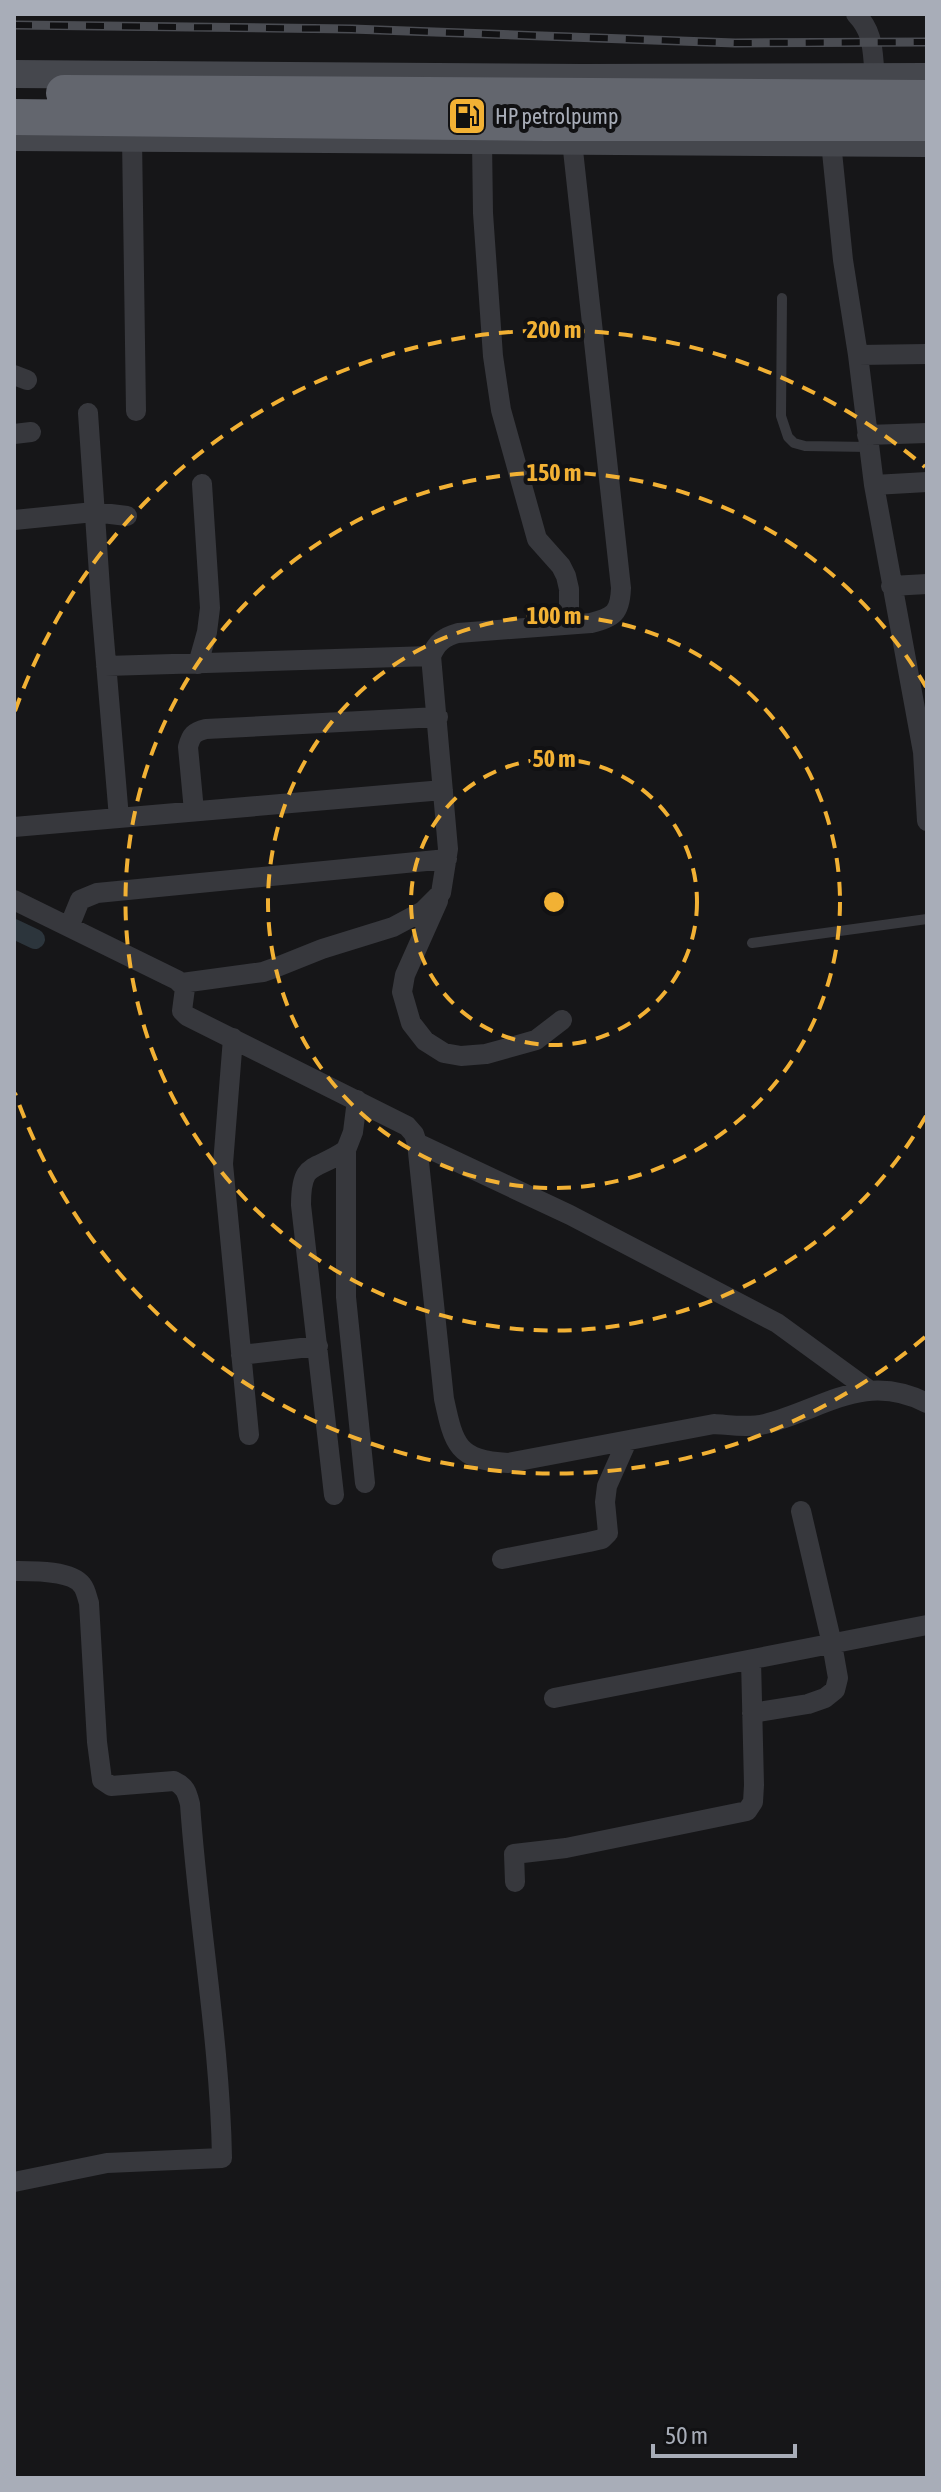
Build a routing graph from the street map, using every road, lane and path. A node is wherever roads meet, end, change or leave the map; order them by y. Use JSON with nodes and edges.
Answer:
{"nodes":[{"id":1,"x":856,"y":14,"type":"edge"},
{"id":2,"x":14,"y":74,"type":"edge"},
{"id":3,"x":453,"y":76,"type":"junction"},
{"id":4,"x":875,"y":77,"type":"junction"},
{"id":5,"x":927,"y":77,"type":"edge"},
{"id":6,"x":14,"y":93,"type":"edge"},
{"id":7,"x":927,"y":98,"type":"edge"},
{"id":8,"x":14,"y":117,"type":"edge"},
{"id":9,"x":927,"y":123,"type":"edge"},
{"id":10,"x":14,"y":137,"type":"edge"},
{"id":11,"x":132,"y":138,"type":"junction"},
{"id":12,"x":468,"y":141,"type":"junction"},
{"id":13,"x":572,"y":141,"type":"junction"},
{"id":14,"x":831,"y":142,"type":"junction"},
{"id":15,"x":927,"y":143,"type":"edge"},
{"id":16,"x":782,"y":298,"type":"dead end"},
{"id":17,"x":927,"y":354,"type":"edge"},
{"id":18,"x":858,"y":355,"type":"junction"},
{"id":19,"x":136,"y":411,"type":"dead end"},
{"id":20,"x":88,"y":413,"type":"dead end"},
{"id":21,"x":927,"y":433,"type":"edge"},
{"id":22,"x":868,"y":441,"type":"junction"},
{"id":23,"x":927,"y":482,"type":"edge"},
{"id":24,"x":202,"y":484,"type":"dead end"},
{"id":25,"x":874,"y":485,"type":"junction"},
{"id":26,"x":94,"y":512,"type":"junction"},
{"id":27,"x":127,"y":516,"type":"dead end"},
{"id":28,"x":14,"y":520,"type":"edge"},
{"id":29,"x":927,"y":584,"type":"edge"},
{"id":30,"x":891,"y":586,"type":"junction"},
{"id":31,"x":569,"y":624,"type":"junction"},
{"id":32,"x":431,"y":656,"type":"junction"},
{"id":33,"x":198,"y":664,"type":"junction"},
{"id":34,"x":106,"y":666,"type":"junction"},
{"id":35,"x":438,"y":717,"type":"junction"},
{"id":36,"x":443,"y":790,"type":"junction"},
{"id":37,"x":194,"y":811,"type":"junction"},
{"id":38,"x":119,"y":818,"type":"junction"},
{"id":39,"x":927,"y":821,"type":"edge"},
{"id":40,"x":14,"y":827,"type":"edge"},
{"id":41,"x":447,"y":859,"type":"junction"},
{"id":42,"x":441,"y":893,"type":"junction"},
{"id":43,"x":14,"y":900,"type":"edge"},
{"id":44,"x":927,"y":919,"type":"edge"},
{"id":45,"x":69,"y":927,"type":"junction"},
{"id":46,"x":752,"y":943,"type":"dead end"},
{"id":47,"x":182,"y":994,"type":"junction"},
{"id":48,"x":562,"y":1020,"type":"dead end"},
{"id":49,"x":233,"y":1038,"type":"junction"},
{"id":50,"x":357,"y":1100,"type":"junction"},
{"id":51,"x":417,"y":1143,"type":"junction"},
{"id":52,"x":346,"y":1150,"type":"junction"},
{"id":53,"x":318,"y":1346,"type":"junction"},
{"id":54,"x":241,"y":1355,"type":"junction"},
{"id":55,"x":869,"y":1390,"type":"junction"},
{"id":56,"x":927,"y":1403,"type":"edge"},
{"id":57,"x":249,"y":1435,"type":"dead end"},
{"id":58,"x":627,"y":1441,"type":"junction"},
{"id":59,"x":365,"y":1483,"type":"dead end"},
{"id":60,"x":334,"y":1495,"type":"dead end"},
{"id":61,"x":801,"y":1511,"type":"dead end"},
{"id":62,"x":502,"y":1559,"type":"dead end"},
{"id":63,"x":14,"y":1571,"type":"edge"},
{"id":64,"x":927,"y":1625,"type":"edge"},
{"id":65,"x":832,"y":1644,"type":"junction"},
{"id":66,"x":751,"y":1660,"type":"junction"},
{"id":67,"x":554,"y":1698,"type":"dead end"},
{"id":68,"x":752,"y":1713,"type":"junction"},
{"id":69,"x":515,"y":1882,"type":"dead end"},
{"id":70,"x":14,"y":2182,"type":"edge"}],
"edges":[{"from":1,"to":4,"type":"street"},
{"from":2,"to":3,"type":"street"},
{"from":3,"to":4,"type":"street"},
{"from":3,"to":12,"type":"street"},
{"from":4,"to":5,"type":"street"},
{"from":6,"to":7,"type":"highway"},
{"from":8,"to":9,"type":"highway"},
{"from":10,"to":11,"type":"street"},
{"from":11,"to":12,"type":"street"},
{"from":11,"to":19,"type":"street"},
{"from":12,"to":13,"type":"street"},
{"from":12,"to":31,"type":"street"},
{"from":13,"to":14,"type":"street"},
{"from":13,"to":31,"type":"street"},
{"from":14,"to":15,"type":"street"},
{"from":14,"to":18,"type":"street"},
{"from":16,"to":22,"type":"lane"},
{"from":17,"to":18,"type":"street"},
{"from":18,"to":22,"type":"street"},
{"from":20,"to":26,"type":"street"},
{"from":21,"to":22,"type":"street"},
{"from":22,"to":25,"type":"street"},
{"from":23,"to":25,"type":"street"},
{"from":24,"to":33,"type":"street"},
{"from":25,"to":30,"type":"street"},
{"from":26,"to":27,"type":"street"},
{"from":26,"to":28,"type":"street"},
{"from":26,"to":34,"type":"street"},
{"from":29,"to":30,"type":"street"},
{"from":30,"to":39,"type":"street"},
{"from":31,"to":32,"type":"street"},
{"from":32,"to":33,"type":"street"},
{"from":32,"to":35,"type":"street"},
{"from":33,"to":34,"type":"street"},
{"from":34,"to":38,"type":"street"},
{"from":35,"to":36,"type":"street"},
{"from":35,"to":37,"type":"street"},
{"from":36,"to":37,"type":"street"},
{"from":36,"to":41,"type":"street"},
{"from":37,"to":38,"type":"street"},
{"from":38,"to":40,"type":"street"},
{"from":41,"to":42,"type":"street"},
{"from":41,"to":45,"type":"street"},
{"from":42,"to":47,"type":"street"},
{"from":42,"to":48,"type":"street"},
{"from":43,"to":45,"type":"street"},
{"from":44,"to":46,"type":"lane"},
{"from":45,"to":47,"type":"street"},
{"from":47,"to":49,"type":"street"},
{"from":49,"to":50,"type":"street"},
{"from":49,"to":54,"type":"street"},
{"from":50,"to":51,"type":"street"},
{"from":50,"to":52,"type":"street"},
{"from":51,"to":55,"type":"street"},
{"from":51,"to":58,"type":"street"},
{"from":52,"to":53,"type":"street"},
{"from":52,"to":59,"type":"street"},
{"from":53,"to":54,"type":"street"},
{"from":53,"to":60,"type":"street"},
{"from":54,"to":57,"type":"street"},
{"from":55,"to":56,"type":"street"},
{"from":55,"to":58,"type":"street"},
{"from":58,"to":62,"type":"street"},
{"from":61,"to":65,"type":"street"},
{"from":63,"to":70,"type":"street"},
{"from":64,"to":65,"type":"street"},
{"from":65,"to":66,"type":"street"},
{"from":65,"to":68,"type":"street"},
{"from":66,"to":67,"type":"street"},
{"from":66,"to":68,"type":"street"},
{"from":68,"to":69,"type":"street"}]}
